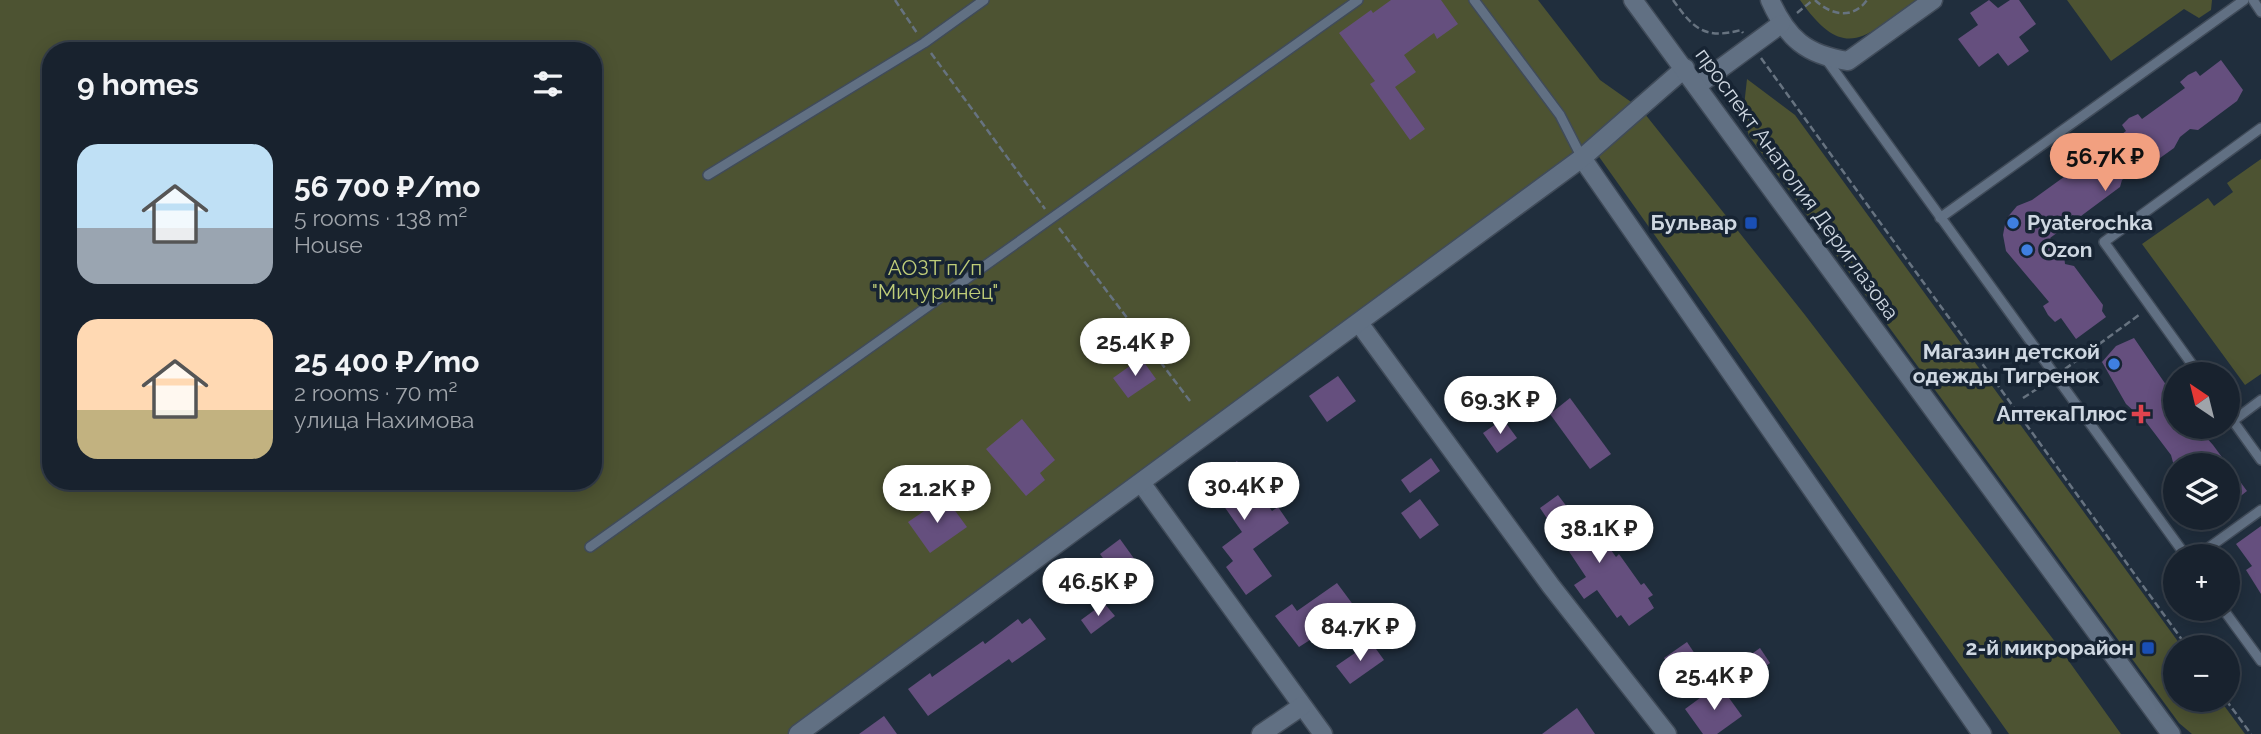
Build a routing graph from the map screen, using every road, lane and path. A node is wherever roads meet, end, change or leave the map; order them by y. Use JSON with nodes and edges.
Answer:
{"nodes":[{"id":1,"x":895,"y":0,"type":"edge"},
{"id":2,"x":984,"y":0,"type":"edge"},
{"id":3,"x":1358,"y":0,"type":"edge"},
{"id":4,"x":1474,"y":0,"type":"edge"},
{"id":5,"x":1633,"y":0,"type":"edge"},
{"id":6,"x":1673,"y":0,"type":"edge"},
{"id":7,"x":1770,"y":0,"type":"edge"},
{"id":8,"x":1815,"y":0,"type":"edge"},
{"id":9,"x":1867,"y":0,"type":"edge"},
{"id":10,"x":1933,"y":0,"type":"edge"},
{"id":11,"x":2244,"y":0,"type":"edge"},
{"id":12,"x":2253,"y":0,"type":"edge"},
{"id":13,"x":2261,"y":12,"type":"edge"},
{"id":14,"x":1781,"y":24,"type":"junction"},
{"id":15,"x":924,"y":43,"type":"junction"},
{"id":16,"x":1752,"y":46,"type":"junction"},
{"id":17,"x":1825,"y":58,"type":"junction"},
{"id":18,"x":1685,"y":68,"type":"junction"},
{"id":19,"x":1698,"y":85,"type":"junction"},
{"id":20,"x":2261,"y":128,"type":"edge"},
{"id":21,"x":1582,"y":158,"type":"junction"},
{"id":22,"x":708,"y":175,"type":"dead end"},
{"id":23,"x":1940,"y":218,"type":"junction"},
{"id":24,"x":1053,"y":220,"type":"junction"},
{"id":25,"x":2151,"y":307,"type":"junction"},
{"id":26,"x":1359,"y":323,"type":"junction"},
{"id":27,"x":2190,"y":362,"type":"edge"},
{"id":28,"x":2055,"y":376,"type":"junction"},
{"id":29,"x":2023,"y":398,"type":"dead end"},
{"id":30,"x":2261,"y":400,"type":"edge"},
{"id":31,"x":1190,"y":401,"type":"dead end"},
{"id":32,"x":2240,"y":412,"type":"edge"},
{"id":33,"x":2240,"y":431,"type":"edge"},
{"id":34,"x":2261,"y":460,"type":"edge"},
{"id":35,"x":1142,"y":484,"type":"junction"},
{"id":36,"x":2261,"y":510,"type":"edge"},
{"id":37,"x":2177,"y":544,"type":"edge"},
{"id":38,"x":2214,"y":544,"type":"edge"},
{"id":39,"x":590,"y":547,"type":"dead end"},
{"id":40,"x":2232,"y":621,"type":"edge"},
{"id":41,"x":2179,"y":635,"type":"edge"},
{"id":42,"x":2261,"y":661,"type":"edge"},
{"id":43,"x":1302,"y":706,"type":"junction"},
{"id":44,"x":2235,"y":712,"type":"edge"},
{"id":45,"x":798,"y":734,"type":"edge"},
{"id":46,"x":1261,"y":734,"type":"edge"},
{"id":47,"x":1323,"y":734,"type":"edge"},
{"id":48,"x":1667,"y":734,"type":"edge"},
{"id":49,"x":1982,"y":734,"type":"edge"},
{"id":50,"x":2172,"y":734,"type":"edge"},
{"id":51,"x":2251,"y":734,"type":"edge"}],
"edges":[{"from":1,"to":15,"type":"path"},
{"from":2,"to":15,"type":"lane"},
{"from":3,"to":24,"type":"lane"},
{"from":4,"to":21,"type":"lane"},
{"from":5,"to":18,"type":"street","name":"проспект Анатолия Дериглазова"},
{"from":6,"to":16,"type":"path"},
{"from":7,"to":14,"type":"street"},
{"from":8,"to":9,"type":"path"},
{"from":10,"to":17,"type":"street"},
{"from":11,"to":23,"type":"lane"},
{"from":12,"to":13,"type":"lane"},
{"from":14,"to":16,"type":"street"},
{"from":14,"to":17,"type":"street"},
{"from":15,"to":22,"type":"lane"},
{"from":15,"to":24,"type":"path"},
{"from":16,"to":19,"type":"street"},
{"from":16,"to":41,"type":"path"},
{"from":17,"to":23,"type":"lane"},
{"from":18,"to":19,"type":"street","name":"проспект Анатолия Дериглазова"},
{"from":18,"to":21,"type":"street"},
{"from":19,"to":50,"type":"street","name":"проспект Анатолия Дериглазова"},
{"from":20,"to":25,"type":"lane"},
{"from":21,"to":26,"type":"street"},
{"from":21,"to":49,"type":"street"},
{"from":23,"to":28,"type":"lane"},
{"from":24,"to":31,"type":"path"},
{"from":24,"to":39,"type":"lane"},
{"from":25,"to":27,"type":"lane"},
{"from":25,"to":28,"type":"path"},
{"from":26,"to":35,"type":"street"},
{"from":26,"to":48,"type":"street"},
{"from":28,"to":29,"type":"path"},
{"from":28,"to":37,"type":"lane"},
{"from":30,"to":32,"type":"lane"},
{"from":33,"to":34,"type":"lane"},
{"from":35,"to":43,"type":"street"},
{"from":35,"to":45,"type":"street"},
{"from":36,"to":38,"type":"lane"},
{"from":40,"to":42,"type":"lane"},
{"from":43,"to":46,"type":"street"},
{"from":43,"to":47,"type":"street"},
{"from":44,"to":51,"type":"path"}]}
